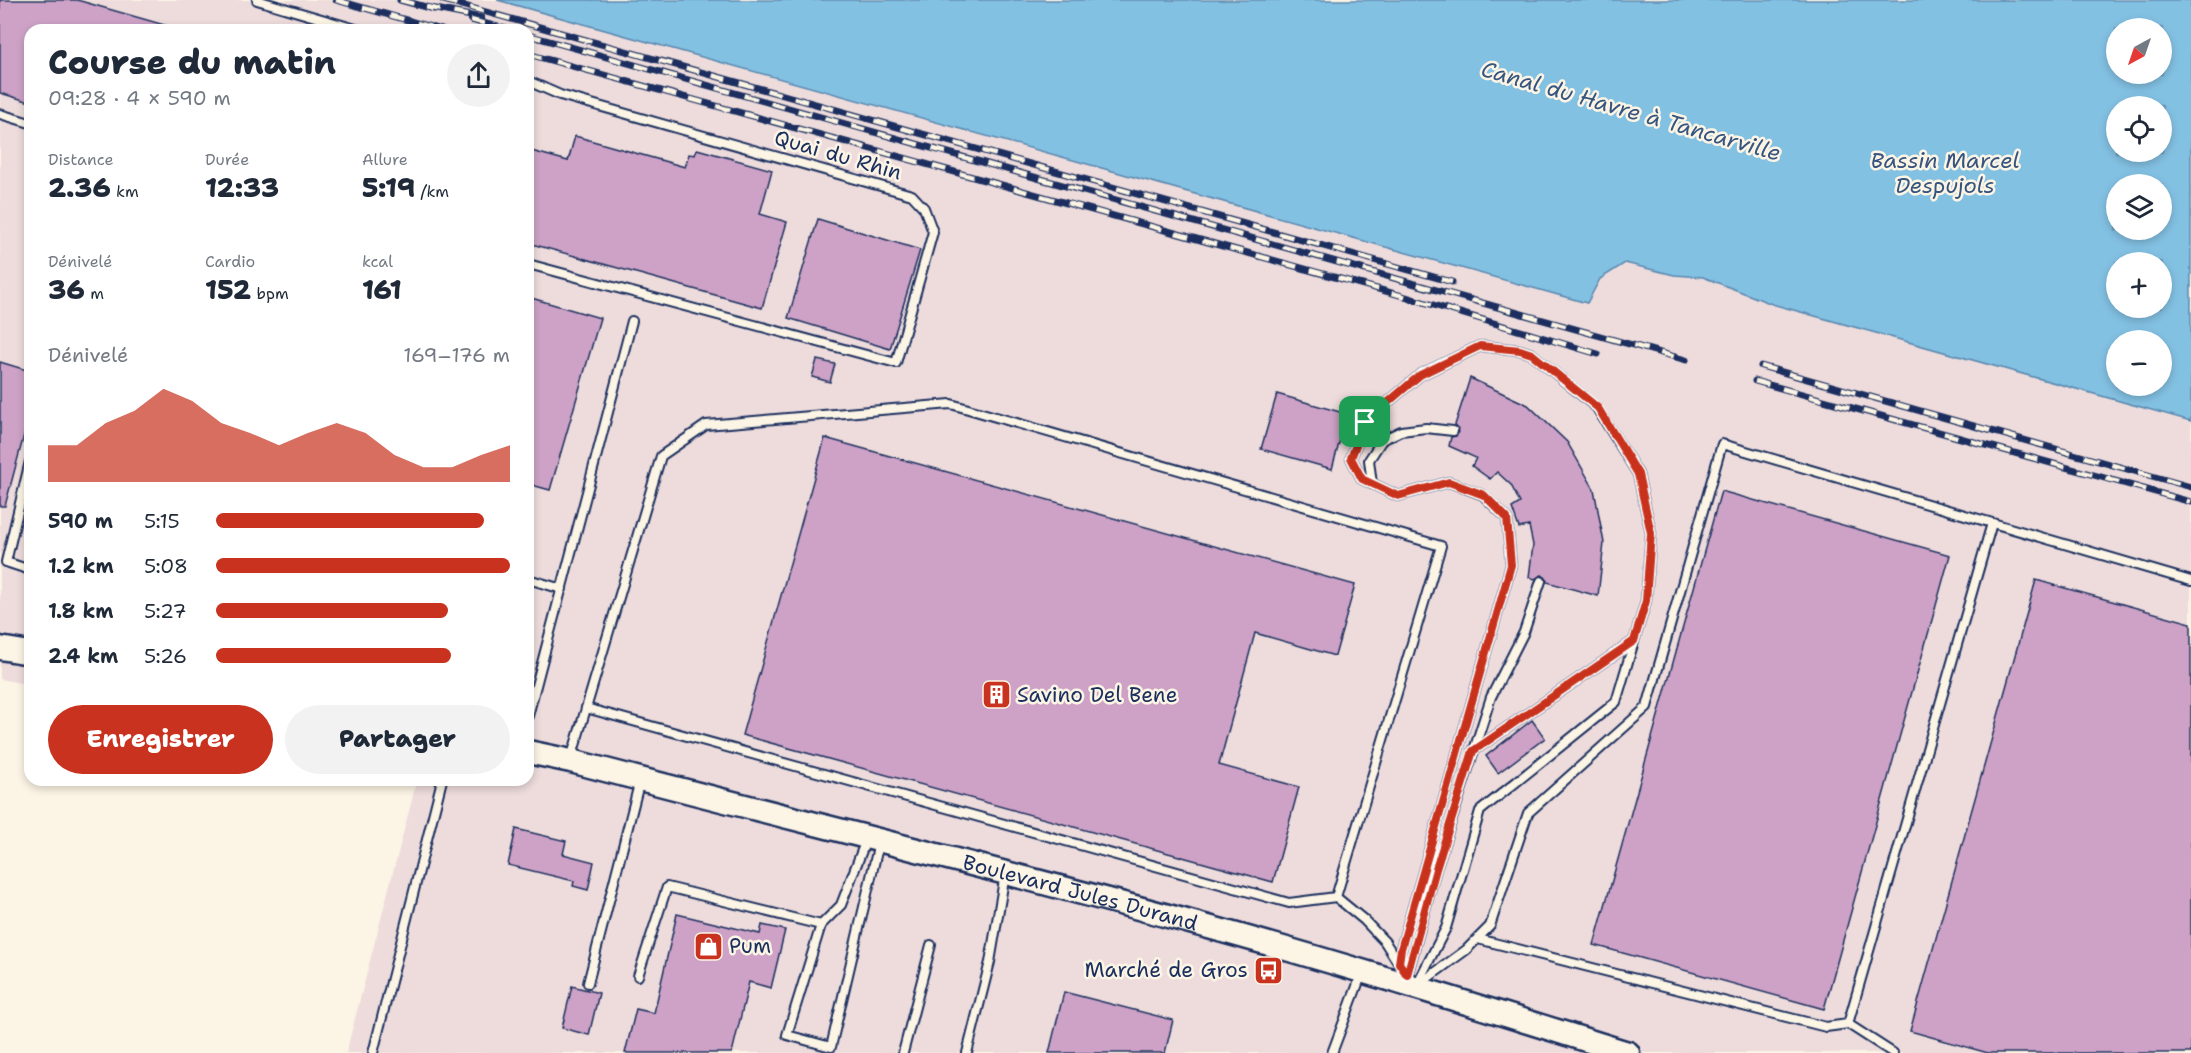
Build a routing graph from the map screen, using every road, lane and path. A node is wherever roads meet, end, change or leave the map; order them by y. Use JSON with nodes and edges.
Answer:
{"nodes":[{"id":1,"x":258,"y":0,"type":"edge"},
{"id":2,"x":339,"y":24,"type":"edge"},
{"id":3,"x":534,"y":84,"type":"edge"},
{"id":4,"x":0,"y":114,"type":"edge"},
{"id":5,"x":24,"y":121,"type":"edge"},
{"id":6,"x":534,"y":266,"type":"edge"},
{"id":7,"x":632,"y":321,"type":"dead end"},
{"id":8,"x":1453,"y":431,"type":"dead end"},
{"id":9,"x":24,"y":484,"type":"edge"},
{"id":10,"x":1372,"y":484,"type":"junction"},
{"id":11,"x":1992,"y":523,"type":"junction"},
{"id":12,"x":3,"y":564,"type":"edge"},
{"id":13,"x":24,"y":569,"type":"edge"},
{"id":14,"x":1541,"y":580,"type":"dead end"},
{"id":15,"x":2191,"y":580,"type":"edge"},
{"id":16,"x":534,"y":581,"type":"edge"},
{"id":17,"x":561,"y":589,"type":"junction"},
{"id":18,"x":1634,"y":641,"type":"junction"},
{"id":19,"x":0,"y":648,"type":"edge"},
{"id":20,"x":24,"y":652,"type":"edge"},
{"id":21,"x":534,"y":687,"type":"edge"},
{"id":22,"x":586,"y":708,"type":"junction"},
{"id":23,"x":1473,"y":751,"type":"junction"},
{"id":24,"x":534,"y":753,"type":"edge"},
{"id":25,"x":571,"y":760,"type":"junction"},
{"id":26,"x":640,"y":779,"type":"junction"},
{"id":27,"x":440,"y":786,"type":"edge"},
{"id":28,"x":874,"y":838,"type":"junction"},
{"id":29,"x":1006,"y":873,"type":"junction"},
{"id":30,"x":1336,"y":897,"type":"junction"},
{"id":31,"x":821,"y":925,"type":"junction"},
{"id":32,"x":1478,"y":939,"type":"junction"},
{"id":33,"x":931,"y":945,"type":"dead end"},
{"id":34,"x":1399,"y":963,"type":"junction"},
{"id":35,"x":1363,"y":972,"type":"junction"},
{"id":36,"x":638,"y":976,"type":"dead end"},
{"id":37,"x":1411,"y":982,"type":"junction"},
{"id":38,"x":588,"y":983,"type":"dead end"},
{"id":39,"x":1848,"y":1024,"type":"junction"},
{"id":40,"x":373,"y":1053,"type":"edge"},
{"id":41,"x":903,"y":1053,"type":"edge"},
{"id":42,"x":967,"y":1053,"type":"edge"},
{"id":43,"x":1332,"y":1053,"type":"edge"},
{"id":44,"x":1628,"y":1053,"type":"edge"},
{"id":45,"x":1893,"y":1053,"type":"edge"}],
"edges":[{"from":1,"to":2,"type":"lane"},
{"from":3,"to":6,"type":"lane","name":"Quai du Rhin"},
{"from":4,"to":5,"type":"lane"},
{"from":7,"to":17,"type":"lane"},
{"from":8,"to":10,"type":"lane"},
{"from":9,"to":12,"type":"lane"},
{"from":10,"to":18,"type":"lane"},
{"from":10,"to":34,"type":"lane"},
{"from":11,"to":15,"type":"lane"},
{"from":11,"to":32,"type":"lane"},
{"from":11,"to":39,"type":"lane"},
{"from":12,"to":13,"type":"lane"},
{"from":14,"to":23,"type":"lane"},
{"from":16,"to":17,"type":"lane"},
{"from":17,"to":21,"type":"lane"},
{"from":18,"to":23,"type":"lane"},
{"from":18,"to":37,"type":"lane"},
{"from":19,"to":20,"type":"main road"},
{"from":22,"to":25,"type":"lane"},
{"from":22,"to":30,"type":"lane"},
{"from":22,"to":30,"type":"lane"},
{"from":23,"to":37,"type":"lane"},
{"from":24,"to":25,"type":"main road","name":"Boulevard Jules Durand"},
{"from":25,"to":26,"type":"main road","name":"Boulevard Jules Durand"},
{"from":26,"to":28,"type":"main road","name":"Boulevard Jules Durand"},
{"from":26,"to":38,"type":"lane"},
{"from":27,"to":40,"type":"lane"},
{"from":28,"to":29,"type":"main road","name":"Boulevard Jules Durand"},
{"from":28,"to":31,"type":"lane"},
{"from":28,"to":31,"type":"lane"},
{"from":29,"to":35,"type":"main road","name":"Boulevard Jules Durand"},
{"from":29,"to":42,"type":"lane"},
{"from":30,"to":34,"type":"lane"},
{"from":31,"to":36,"type":"lane"},
{"from":32,"to":37,"type":"lane"},
{"from":32,"to":39,"type":"lane"},
{"from":33,"to":41,"type":"lane"},
{"from":34,"to":37,"type":"lane"},
{"from":35,"to":37,"type":"main road","name":"Boulevard Jules Durand"},
{"from":35,"to":43,"type":"lane"},
{"from":37,"to":44,"type":"main road","name":"Boulevard Jules Durand"},
{"from":39,"to":45,"type":"lane"}]}
